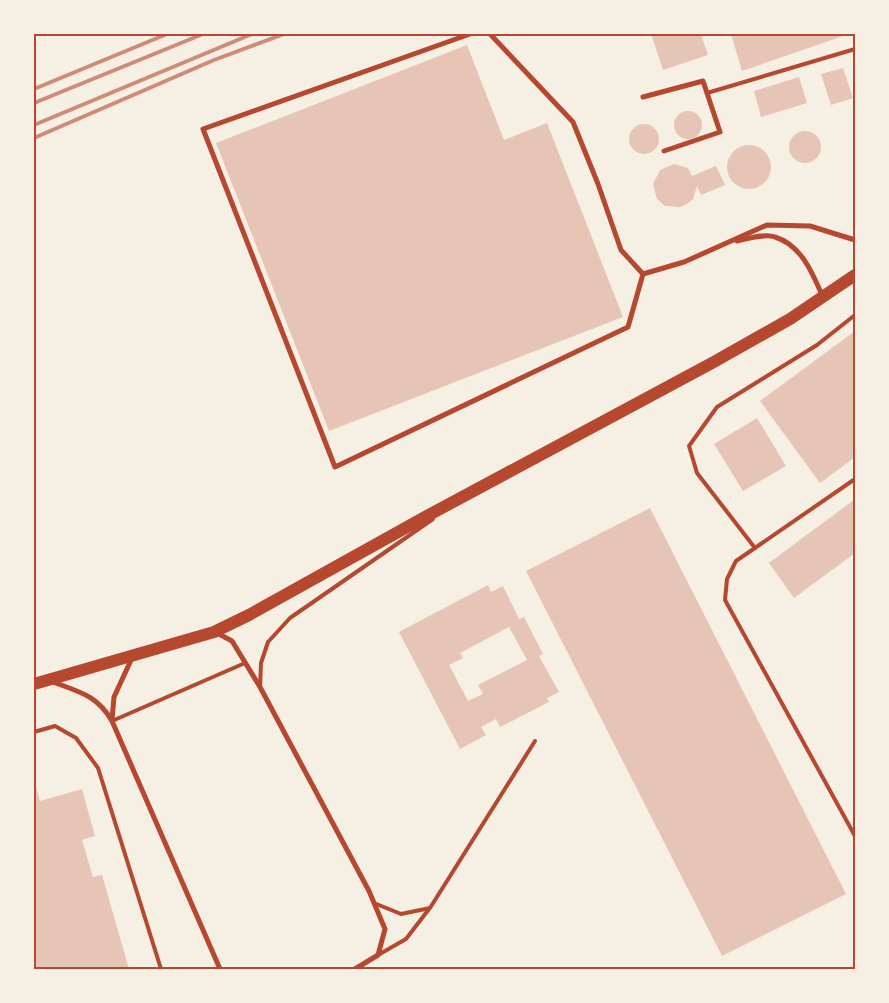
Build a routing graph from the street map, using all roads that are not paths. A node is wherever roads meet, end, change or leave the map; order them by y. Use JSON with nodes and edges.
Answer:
{"nodes":[{"id":1,"x":470,"y":34,"type":"edge"},
{"id":2,"x":490,"y":34,"type":"edge"},
{"id":3,"x":855,"y":49,"type":"edge"},
{"id":4,"x":707,"y":93,"type":"junction"},
{"id":5,"x":643,"y":96,"type":"dead end"},
{"id":6,"x":664,"y":151,"type":"dead end"},
{"id":7,"x":855,"y":240,"type":"edge"},
{"id":8,"x":727,"y":243,"type":"junction"},
{"id":9,"x":643,"y":274,"type":"junction"},
{"id":10,"x":855,"y":276,"type":"edge"},
{"id":11,"x":824,"y":298,"type":"junction"},
{"id":12,"x":855,"y":315,"type":"edge"},
{"id":13,"x":855,"y":479,"type":"edge"},
{"id":14,"x":454,"y":502,"type":"junction"},
{"id":15,"x":755,"y":548,"type":"junction"},
{"id":16,"x":214,"y":632,"type":"junction"},
{"id":17,"x":133,"y":656,"type":"junction"},
{"id":18,"x":245,"y":663,"type":"junction"},
{"id":19,"x":49,"y":680,"type":"junction"},
{"id":20,"x":34,"y":684,"type":"edge"},
{"id":21,"x":260,"y":687,"type":"junction"},
{"id":22,"x":112,"y":721,"type":"junction"},
{"id":23,"x":34,"y":732,"type":"edge"},
{"id":24,"x":535,"y":741,"type":"dead end"},
{"id":25,"x":855,"y":836,"type":"edge"},
{"id":26,"x":374,"y":903,"type":"junction"},
{"id":27,"x":430,"y":908,"type":"junction"},
{"id":28,"x":378,"y":955,"type":"junction"},
{"id":29,"x":161,"y":969,"type":"edge"},
{"id":30,"x":220,"y":969,"type":"edge"},
{"id":31,"x":355,"y":969,"type":"edge"}],
"edges":[{"from":1,"to":9,"type":"street"},
{"from":2,"to":9,"type":"street"},
{"from":3,"to":4,"type":"lane"},
{"from":4,"to":5,"type":"street"},
{"from":4,"to":6,"type":"street"},
{"from":7,"to":8,"type":"street"},
{"from":8,"to":9,"type":"street"},
{"from":8,"to":11,"type":"street"},
{"from":10,"to":11,"type":"main road"},
{"from":11,"to":14,"type":"main road"},
{"from":12,"to":15,"type":"lane"},
{"from":13,"to":15,"type":"lane"},
{"from":14,"to":16,"type":"main road"},
{"from":14,"to":21,"type":"lane"},
{"from":15,"to":25,"type":"lane"},
{"from":16,"to":17,"type":"main road"},
{"from":16,"to":18,"type":"street"},
{"from":17,"to":19,"type":"main road"},
{"from":17,"to":22,"type":"street"},
{"from":18,"to":21,"type":"street"},
{"from":18,"to":22,"type":"lane"},
{"from":19,"to":20,"type":"main road"},
{"from":19,"to":22,"type":"street"},
{"from":21,"to":26,"type":"street"},
{"from":22,"to":30,"type":"street"},
{"from":23,"to":29,"type":"lane"},
{"from":24,"to":27,"type":"lane"},
{"from":26,"to":27,"type":"lane"},
{"from":26,"to":28,"type":"street"},
{"from":27,"to":28,"type":"lane"},
{"from":28,"to":31,"type":"street"}]}
